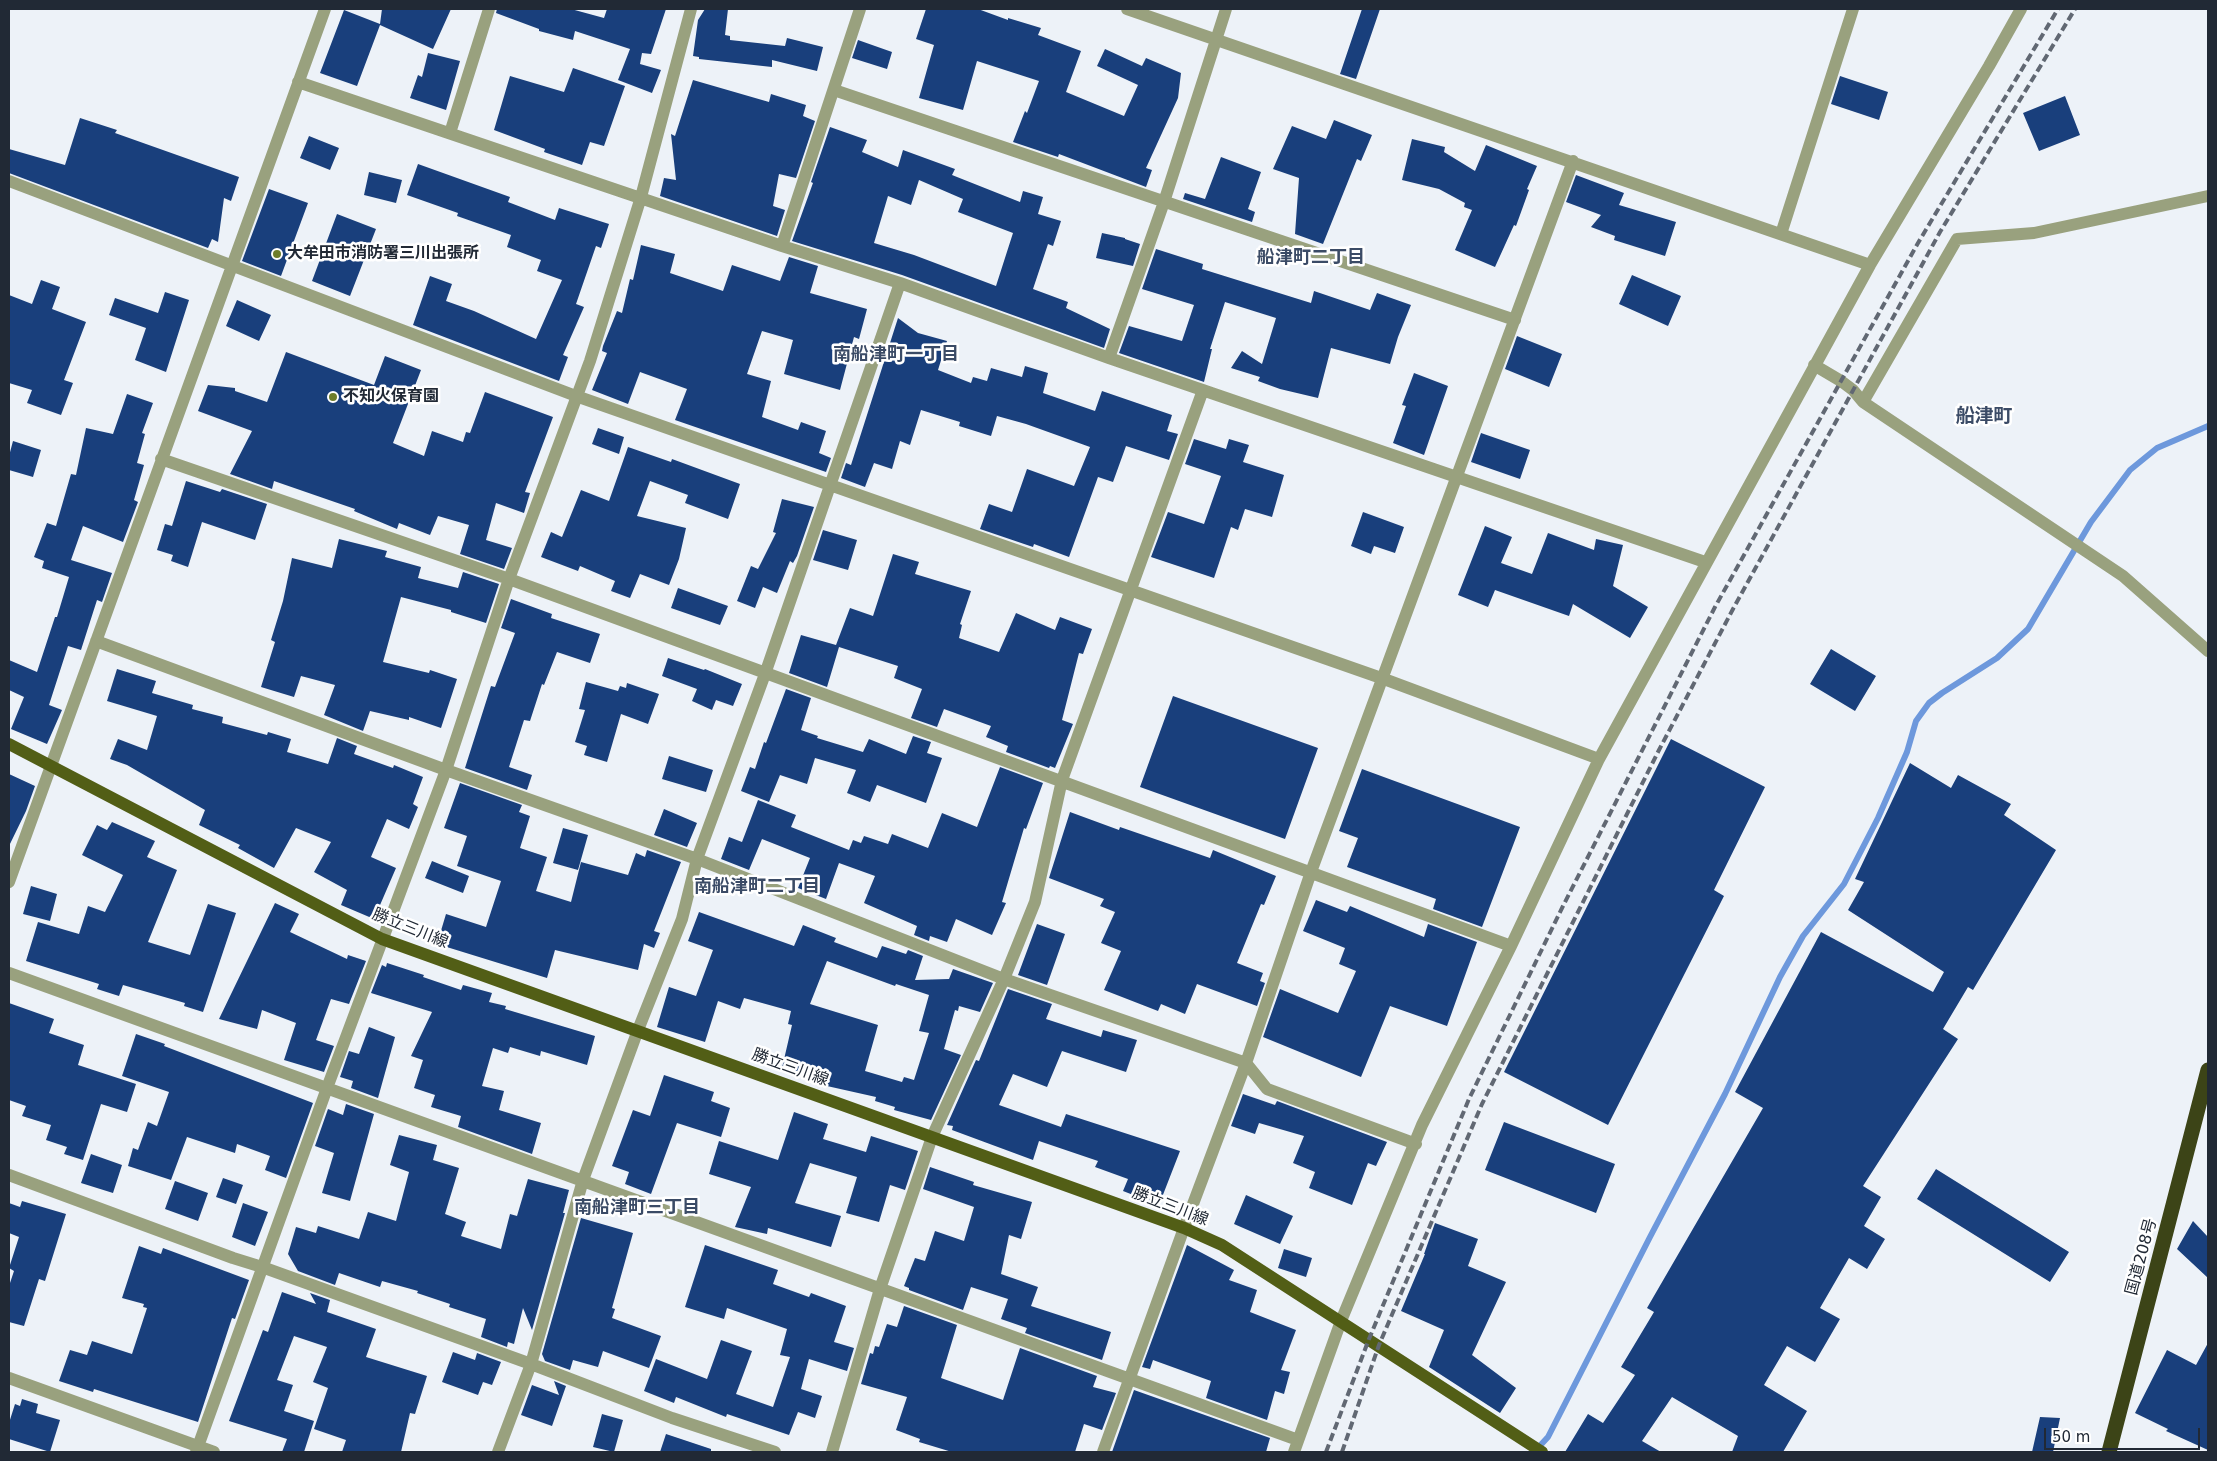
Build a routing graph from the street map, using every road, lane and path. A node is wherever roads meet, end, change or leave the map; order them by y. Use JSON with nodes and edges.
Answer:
{"nodes":[{"id":1,"x":325,"y":9,"type":"edge"},
{"id":2,"x":489,"y":9,"type":"edge"},
{"id":3,"x":691,"y":9,"type":"edge"},
{"id":4,"x":860,"y":9,"type":"edge"},
{"id":5,"x":1127,"y":9,"type":"edge"},
{"id":6,"x":1226,"y":9,"type":"edge"},
{"id":7,"x":1853,"y":9,"type":"edge"},
{"id":8,"x":2021,"y":9,"type":"edge"},
{"id":9,"x":1216,"y":40,"type":"junction"},
{"id":10,"x":298,"y":82,"type":"junction"},
{"id":11,"x":834,"y":90,"type":"junction"},
{"id":12,"x":450,"y":133,"type":"junction"},
{"id":13,"x":1573,"y":161,"type":"junction"},
{"id":14,"x":9,"y":181,"type":"edge"},
{"id":15,"x":2208,"y":196,"type":"edge"},
{"id":16,"x":641,"y":197,"type":"junction"},
{"id":17,"x":1164,"y":202,"type":"junction"},
{"id":18,"x":1781,"y":234,"type":"junction"},
{"id":19,"x":782,"y":246,"type":"junction"},
{"id":20,"x":231,"y":265,"type":"junction"},
{"id":21,"x":1870,"y":265,"type":"junction"},
{"id":22,"x":900,"y":283,"type":"junction"},
{"id":23,"x":1515,"y":320,"type":"junction"},
{"id":24,"x":1110,"y":358,"type":"junction"},
{"id":25,"x":1814,"y":365,"type":"junction"},
{"id":26,"x":1203,"y":390,"type":"junction"},
{"id":27,"x":576,"y":396,"type":"junction"},
{"id":28,"x":1862,"y":402,"type":"junction"},
{"id":29,"x":161,"y":459,"type":"junction"},
{"id":30,"x":1457,"y":477,"type":"junction"},
{"id":31,"x":830,"y":484,"type":"junction"},
{"id":32,"x":1705,"y":562,"type":"junction"},
{"id":33,"x":509,"y":579,"type":"junction"},
{"id":34,"x":1132,"y":591,"type":"junction"},
{"id":35,"x":96,"y":641,"type":"junction"},
{"id":36,"x":2208,"y":651,"type":"edge"},
{"id":37,"x":765,"y":674,"type":"junction"},
{"id":38,"x":1384,"y":679,"type":"junction"},
{"id":39,"x":9,"y":744,"type":"edge"},
{"id":40,"x":1599,"y":760,"type":"junction"},
{"id":41,"x":50,"y":766,"type":"junction"},
{"id":42,"x":446,"y":770,"type":"junction"},
{"id":43,"x":1062,"y":780,"type":"junction"},
{"id":44,"x":697,"y":859,"type":"junction"},
{"id":45,"x":1311,"y":872,"type":"junction"},
{"id":46,"x":9,"y":882,"type":"edge"},
{"id":47,"x":382,"y":938,"type":"junction"},
{"id":48,"x":1511,"y":946,"type":"junction"},
{"id":49,"x":9,"y":973,"type":"edge"},
{"id":50,"x":1004,"y":979,"type":"junction"},
{"id":51,"x":638,"y":1030,"type":"junction"},
{"id":52,"x":1246,"y":1064,"type":"junction"},
{"id":53,"x":2208,"y":1070,"type":"edge"},
{"id":54,"x":2206,"y":1086,"type":"edge"},
{"id":55,"x":327,"y":1088,"type":"junction"},
{"id":56,"x":932,"y":1137,"type":"junction"},
{"id":57,"x":1416,"y":1144,"type":"junction"},
{"id":58,"x":9,"y":1175,"type":"edge"},
{"id":59,"x":583,"y":1180,"type":"junction"},
{"id":60,"x":1184,"y":1228,"type":"junction"},
{"id":61,"x":262,"y":1267,"type":"junction"},
{"id":62,"x":880,"y":1288,"type":"junction"},
{"id":63,"x":1341,"y":1320,"type":"junction"},
{"id":64,"x":531,"y":1364,"type":"junction"},
{"id":65,"x":9,"y":1378,"type":"edge"},
{"id":66,"x":1130,"y":1378,"type":"junction"},
{"id":67,"x":1296,"y":1446,"type":"edge"},
{"id":68,"x":197,"y":1449,"type":"edge"},
{"id":69,"x":214,"y":1452,"type":"edge"},
{"id":70,"x":498,"y":1452,"type":"edge"},
{"id":71,"x":775,"y":1452,"type":"edge"},
{"id":72,"x":832,"y":1452,"type":"edge"},
{"id":73,"x":1103,"y":1452,"type":"edge"},
{"id":74,"x":1542,"y":1452,"type":"edge"},
{"id":75,"x":2109,"y":1452,"type":"edge"}],
"edges":[{"from":1,"to":10,"type":"street"},
{"from":2,"to":12,"type":"street"},
{"from":3,"to":16,"type":"street"},
{"from":4,"to":11,"type":"street"},
{"from":5,"to":9,"type":"street"},
{"from":6,"to":9,"type":"street"},
{"from":7,"to":18,"type":"street"},
{"from":8,"to":21,"type":"street"},
{"from":9,"to":13,"type":"street"},
{"from":9,"to":17,"type":"street"},
{"from":10,"to":12,"type":"street"},
{"from":10,"to":20,"type":"street"},
{"from":11,"to":17,"type":"street"},
{"from":11,"to":19,"type":"street"},
{"from":12,"to":16,"type":"street"},
{"from":13,"to":18,"type":"street"},
{"from":13,"to":23,"type":"street"},
{"from":14,"to":20,"type":"street"},
{"from":15,"to":28,"type":"street"},
{"from":16,"to":19,"type":"street"},
{"from":16,"to":27,"type":"street"},
{"from":17,"to":23,"type":"street"},
{"from":17,"to":24,"type":"street"},
{"from":18,"to":21,"type":"street"},
{"from":19,"to":22,"type":"street"},
{"from":20,"to":27,"type":"street"},
{"from":20,"to":29,"type":"street"},
{"from":21,"to":25,"type":"street"},
{"from":22,"to":24,"type":"street"},
{"from":22,"to":31,"type":"street"},
{"from":23,"to":30,"type":"street"},
{"from":24,"to":26,"type":"street"},
{"from":25,"to":28,"type":"street"},
{"from":25,"to":32,"type":"street"},
{"from":26,"to":30,"type":"street"},
{"from":26,"to":34,"type":"street"},
{"from":27,"to":31,"type":"street"},
{"from":27,"to":33,"type":"street"},
{"from":28,"to":36,"type":"street"},
{"from":29,"to":33,"type":"street"},
{"from":29,"to":35,"type":"street"},
{"from":30,"to":32,"type":"street"},
{"from":30,"to":38,"type":"street"},
{"from":31,"to":34,"type":"street"},
{"from":31,"to":37,"type":"street"},
{"from":32,"to":40,"type":"street"},
{"from":33,"to":37,"type":"street"},
{"from":33,"to":42,"type":"street"},
{"from":34,"to":38,"type":"street"},
{"from":34,"to":43,"type":"street"},
{"from":35,"to":41,"type":"street"},
{"from":35,"to":42,"type":"street"},
{"from":37,"to":43,"type":"street"},
{"from":37,"to":44,"type":"street"},
{"from":38,"to":40,"type":"street"},
{"from":38,"to":45,"type":"street"},
{"from":39,"to":41,"type":"main road","name":"勝立三川線"},
{"from":40,"to":48,"type":"street"},
{"from":41,"to":46,"type":"street"},
{"from":41,"to":47,"type":"main road","name":"勝立三川線"},
{"from":42,"to":44,"type":"street"},
{"from":42,"to":47,"type":"street"},
{"from":43,"to":45,"type":"street"},
{"from":43,"to":50,"type":"street"},
{"from":44,"to":50,"type":"street"},
{"from":44,"to":51,"type":"street"},
{"from":45,"to":48,"type":"street"},
{"from":45,"to":52,"type":"street"},
{"from":47,"to":51,"type":"main road","name":"勝立三川線"},
{"from":47,"to":55,"type":"street"},
{"from":48,"to":57,"type":"street"},
{"from":49,"to":55,"type":"street"},
{"from":50,"to":52,"type":"street"},
{"from":50,"to":56,"type":"street"},
{"from":51,"to":56,"type":"main road","name":"勝立三川線"},
{"from":51,"to":59,"type":"street"},
{"from":52,"to":57,"type":"street"},
{"from":52,"to":60,"type":"street"},
{"from":53,"to":54,"type":"highway","name":"国道208号"},
{"from":54,"to":75,"type":"highway","name":"国道208号"},
{"from":55,"to":59,"type":"street"},
{"from":55,"to":61,"type":"street"},
{"from":56,"to":60,"type":"main road","name":"勝立三川線"},
{"from":56,"to":62,"type":"street"},
{"from":57,"to":63,"type":"street"},
{"from":58,"to":61,"type":"street"},
{"from":59,"to":62,"type":"street"},
{"from":59,"to":64,"type":"street"},
{"from":60,"to":63,"type":"main road","name":"勝立三川線"},
{"from":60,"to":66,"type":"street"},
{"from":61,"to":64,"type":"street"},
{"from":61,"to":68,"type":"street"},
{"from":62,"to":66,"type":"street"},
{"from":62,"to":72,"type":"street"},
{"from":63,"to":67,"type":"street"},
{"from":63,"to":74,"type":"main road","name":"勝立三川線"},
{"from":64,"to":70,"type":"street"},
{"from":64,"to":71,"type":"street"},
{"from":65,"to":68,"type":"street"},
{"from":66,"to":67,"type":"street"},
{"from":66,"to":73,"type":"street"},
{"from":68,"to":69,"type":"street"}]}
